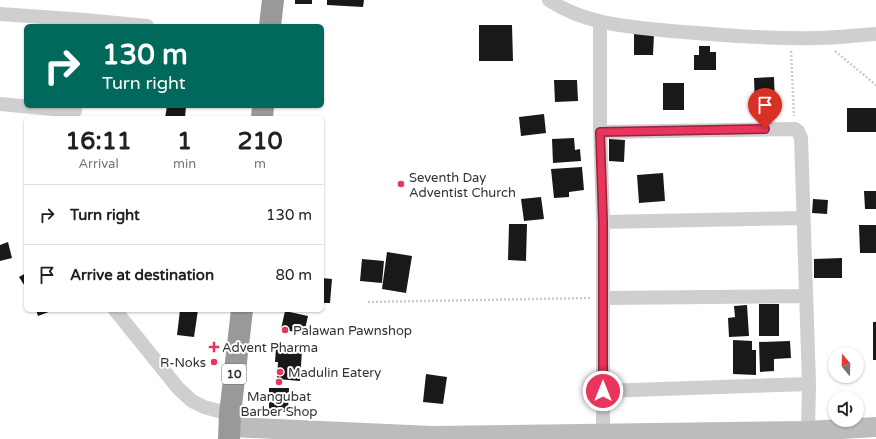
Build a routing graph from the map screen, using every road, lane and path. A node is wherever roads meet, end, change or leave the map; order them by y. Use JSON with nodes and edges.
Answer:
{"nodes":[{"id":1,"x":273,"y":0,"type":"edge"},
{"id":2,"x":549,"y":0,"type":"edge"},
{"id":3,"x":0,"y":14,"type":"edge"},
{"id":4,"x":600,"y":22,"type":"junction"},
{"id":5,"x":84,"y":23,"type":"edge"},
{"id":6,"x":105,"y":24,"type":"edge"},
{"id":7,"x":270,"y":24,"type":"edge"},
{"id":8,"x":876,"y":34,"type":"edge"},
{"id":9,"x":821,"y":38,"type":"junction"},
{"id":10,"x":790,"y":39,"type":"junction"},
{"id":11,"x":876,"y":85,"type":"edge"},
{"id":12,"x":0,"y":104,"type":"edge"},
{"id":13,"x":24,"y":107,"type":"edge"},
{"id":14,"x":38,"y":108,"type":"edge"},
{"id":15,"x":75,"y":112,"type":"edge"},
{"id":16,"x":795,"y":129,"type":"junction"},
{"id":17,"x":600,"y":132,"type":"junction"},
{"id":18,"x":803,"y":218,"type":"junction"},
{"id":19,"x":603,"y":222,"type":"junction"},
{"id":20,"x":806,"y":296,"type":"junction"},
{"id":21,"x":603,"y":298,"type":"junction"},
{"id":22,"x":368,"y":302,"type":"dead end"},
{"id":23,"x":118,"y":312,"type":"edge"},
{"id":24,"x":242,"y":312,"type":"edge"},
{"id":25,"x":809,"y":384,"type":"junction"},
{"id":26,"x":603,"y":391,"type":"junction"},
{"id":27,"x":230,"y":427,"type":"edge"},
{"id":28,"x":876,"y":427,"type":"edge"},
{"id":29,"x":808,"y":431,"type":"junction"},
{"id":30,"x":603,"y":434,"type":"junction"},
{"id":31,"x":485,"y":437,"type":"edge"},
{"id":32,"x":432,"y":438,"type":"edge"}],
"edges":[{"from":1,"to":7,"type":"highway"},
{"from":2,"to":4,"type":"street"},
{"from":3,"to":5,"type":"street"},
{"from":4,"to":10,"type":"street"},
{"from":4,"to":17,"type":"street"},
{"from":5,"to":6,"type":"street"},
{"from":8,"to":9,"type":"street"},
{"from":9,"to":10,"type":"street"},
{"from":9,"to":11,"type":"path"},
{"from":10,"to":16,"type":"path"},
{"from":12,"to":13,"type":"street"},
{"from":14,"to":15,"type":"street"},
{"from":16,"to":17,"type":"street"},
{"from":16,"to":18,"type":"street"},
{"from":17,"to":19,"type":"street"},
{"from":18,"to":19,"type":"street"},
{"from":18,"to":20,"type":"street"},
{"from":19,"to":21,"type":"street"},
{"from":20,"to":21,"type":"street"},
{"from":20,"to":25,"type":"street"},
{"from":21,"to":22,"type":"path"},
{"from":21,"to":26,"type":"street"},
{"from":23,"to":27,"type":"street"},
{"from":24,"to":27,"type":"highway","number":"10"},
{"from":25,"to":26,"type":"street"},
{"from":25,"to":29,"type":"street"},
{"from":26,"to":30,"type":"street"},
{"from":27,"to":32,"type":"main road"},
{"from":28,"to":29,"type":"main road"},
{"from":29,"to":30,"type":"main road"},
{"from":30,"to":31,"type":"main road"},
{"from":31,"to":32,"type":"main road"}]}
